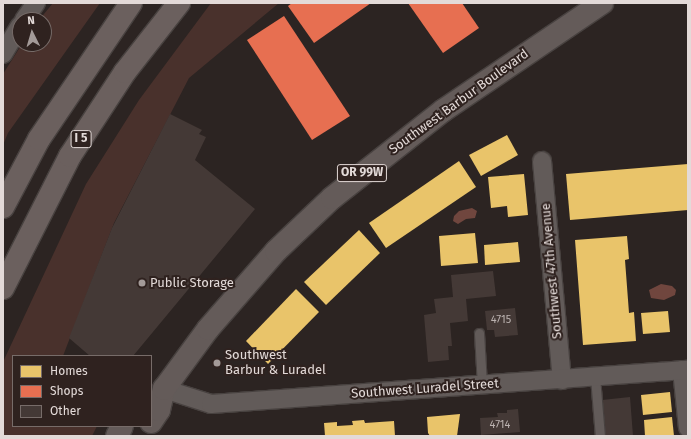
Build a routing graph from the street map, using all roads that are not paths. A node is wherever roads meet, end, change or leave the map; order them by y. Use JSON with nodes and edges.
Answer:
{"nodes":[{"id":1,"x":36,"y":3,"type":"edge"},
{"id":2,"x":131,"y":3,"type":"edge"},
{"id":3,"x":179,"y":3,"type":"edge"},
{"id":4,"x":602,"y":3,"type":"edge"},
{"id":5,"x":30,"y":12,"type":"edge"},
{"id":6,"x":12,"y":39,"type":"edge"},
{"id":7,"x":3,"y":54,"type":"edge"},
{"id":8,"x":542,"y":161,"type":"dead end"},
{"id":9,"x":3,"y":207,"type":"edge"},
{"id":10,"x":3,"y":288,"type":"edge"},
{"id":11,"x":479,"y":333,"type":"dead end"},
{"id":12,"x":685,"y":370,"type":"edge"},
{"id":13,"x":595,"y":377,"type":"junction"},
{"id":14,"x":562,"y":380,"type":"junction"},
{"id":15,"x":482,"y":385,"type":"junction"},
{"id":16,"x":157,"y":390,"type":"edge"},
{"id":17,"x":152,"y":420,"type":"edge"},
{"id":18,"x":122,"y":427,"type":"edge"},
{"id":19,"x":148,"y":427,"type":"edge"},
{"id":20,"x":688,"y":428,"type":"edge"},
{"id":21,"x":117,"y":436,"type":"edge"},
{"id":22,"x":142,"y":436,"type":"edge"},
{"id":23,"x":600,"y":436,"type":"edge"}],
"edges":[{"from":1,"to":5,"type":"street"},
{"from":2,"to":9,"type":"highway"},
{"from":3,"to":10,"type":"highway","number":"I 5"},
{"from":4,"to":16,"type":"main road","name":"Southwest Barbur Boulevard","number":"OR 99W"},
{"from":6,"to":7,"type":"street"},
{"from":8,"to":14,"type":"street","name":"Southwest 47th Avenue"},
{"from":11,"to":15,"type":"lane"},
{"from":12,"to":13,"type":"street","name":"Southwest Luradel Street"},
{"from":12,"to":20,"type":"street"},
{"from":13,"to":14,"type":"street","name":"Southwest Luradel Street"},
{"from":13,"to":23,"type":"lane"},
{"from":14,"to":15,"type":"street","name":"Southwest Luradel Street"},
{"from":15,"to":16,"type":"street","name":"Southwest Luradel Street"},
{"from":16,"to":17,"type":"main road","name":"Southwest Barbur Boulevard","number":"OR 99W"},
{"from":18,"to":21,"type":"main road"},
{"from":19,"to":22,"type":"main road"}]}
